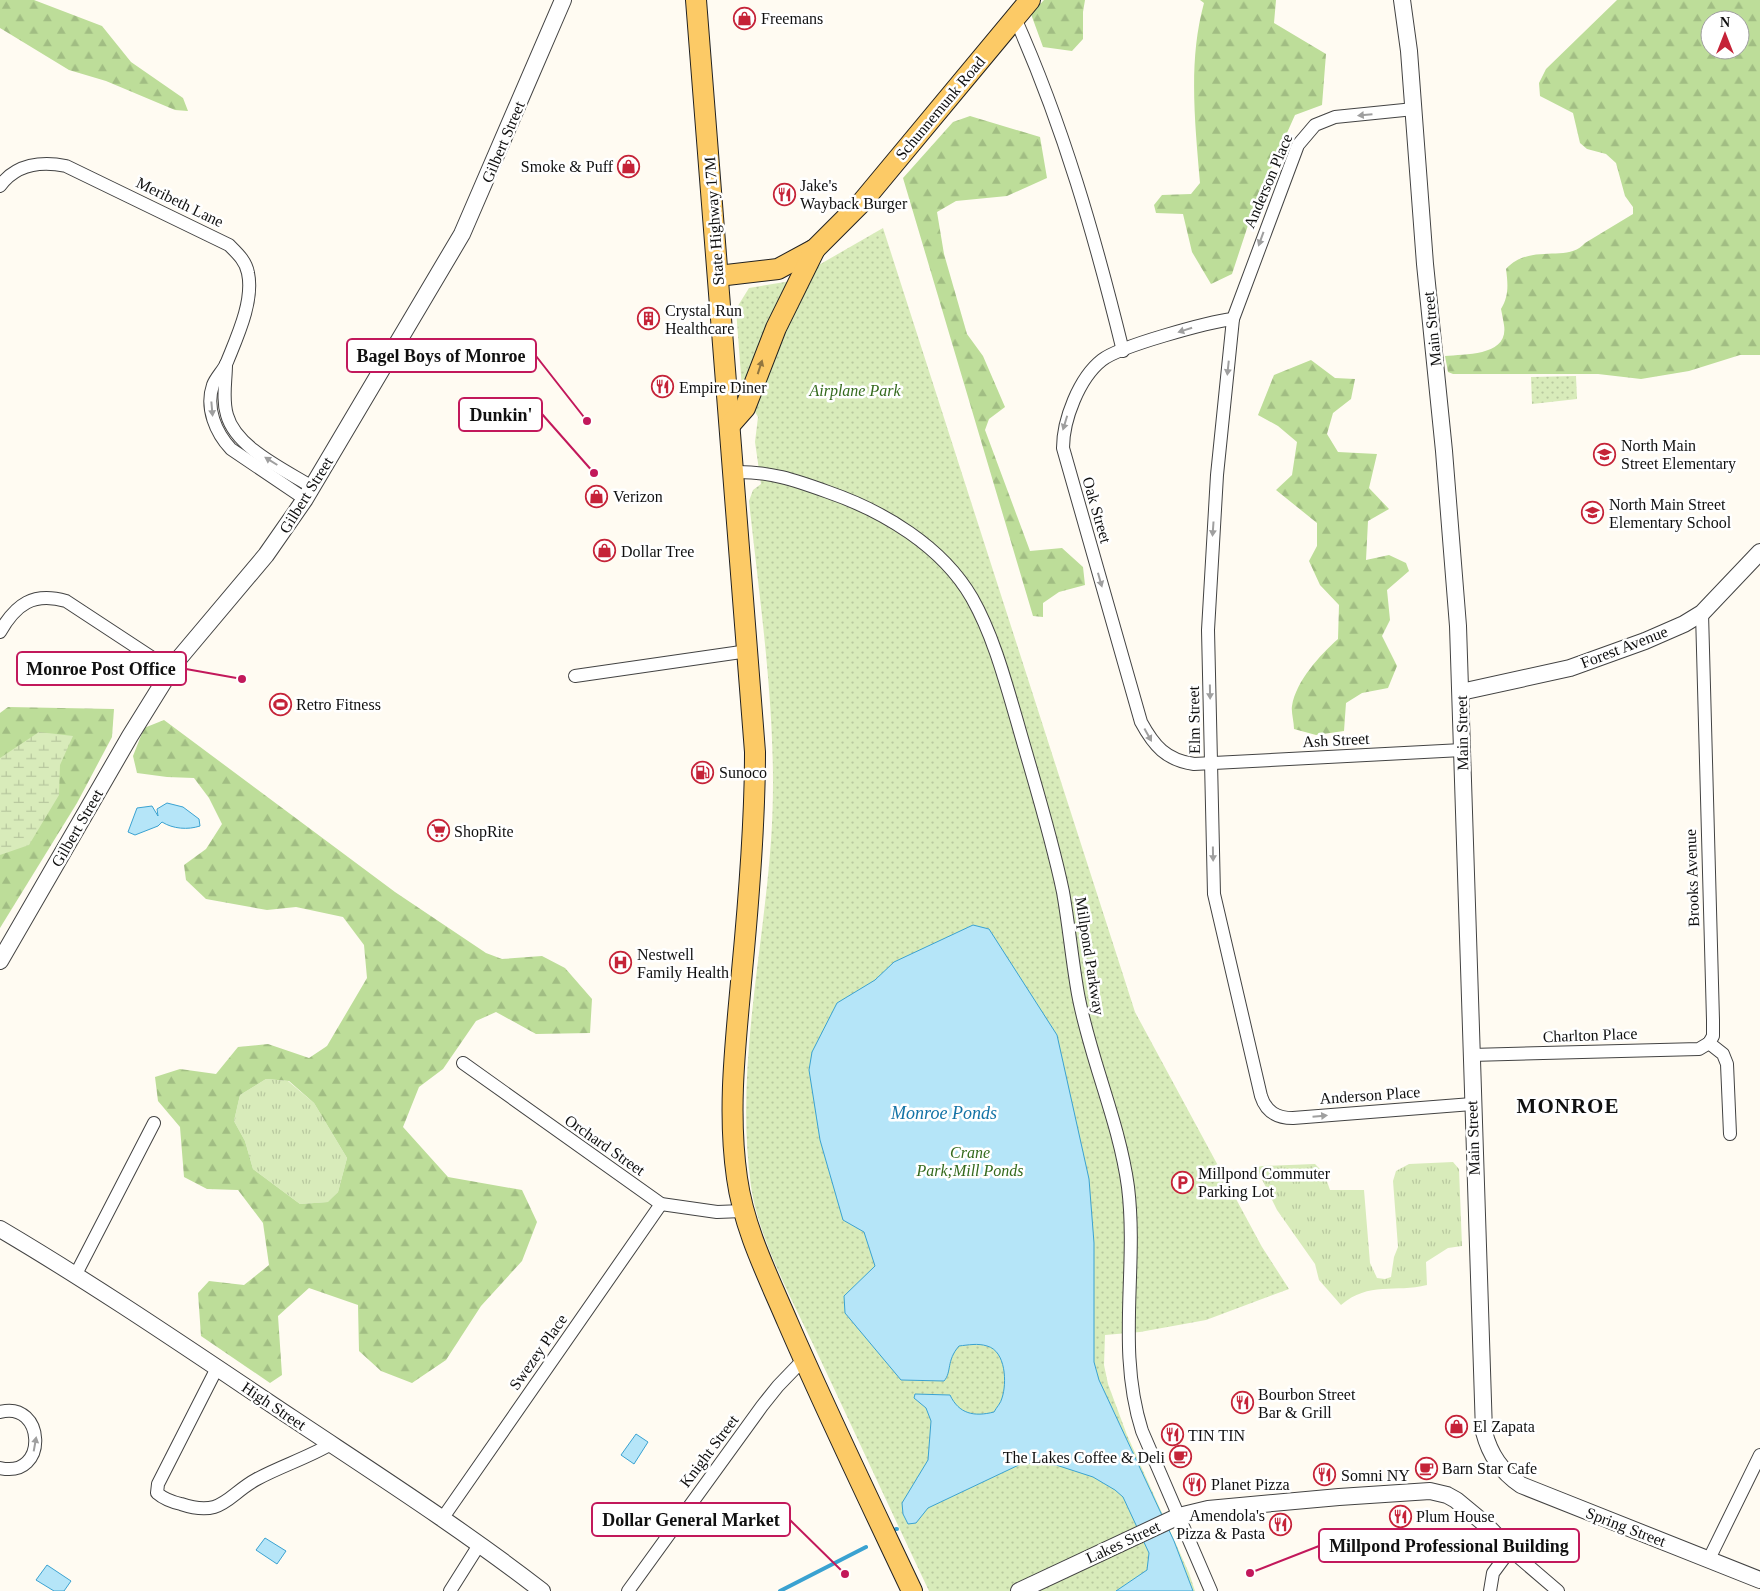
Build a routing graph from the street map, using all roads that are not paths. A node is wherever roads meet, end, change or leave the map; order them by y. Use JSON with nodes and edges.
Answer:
{"nodes":[{"id":1,"x":563,"y":0,"type":"edge"},
{"id":2,"x":696,"y":0,"type":"edge"},
{"id":3,"x":1030,"y":0,"type":"edge"},
{"id":4,"x":1402,"y":0,"type":"edge"},
{"id":5,"x":1015,"y":18,"type":"junction"},
{"id":6,"x":1414,"y":109,"type":"junction"},
{"id":7,"x":0,"y":186,"type":"edge"},
{"id":8,"x":815,"y":249,"type":"junction"},
{"id":9,"x":718,"y":276,"type":"junction"},
{"id":10,"x":1232,"y":319,"type":"junction"},
{"id":11,"x":1123,"y":351,"type":"junction"},
{"id":12,"x":730,"y":425,"type":"junction"},
{"id":13,"x":734,"y":472,"type":"junction"},
{"id":14,"x":309,"y":493,"type":"junction"},
{"id":15,"x":1760,"y":552,"type":"edge"},
{"id":16,"x":1702,"y":613,"type":"junction"},
{"id":17,"x":0,"y":632,"type":"edge"},
{"id":18,"x":748,"y":651,"type":"junction"},
{"id":19,"x":171,"y":670,"type":"junction"},
{"id":20,"x":576,"y":676,"type":"dead end"},
{"id":21,"x":1461,"y":692,"type":"junction"},
{"id":22,"x":1462,"y":750,"type":"junction"},
{"id":23,"x":1211,"y":764,"type":"junction"},
{"id":24,"x":0,"y":961,"type":"edge"},
{"id":25,"x":1710,"y":1043,"type":"junction"},
{"id":26,"x":1471,"y":1055,"type":"junction"},
{"id":27,"x":463,"y":1063,"type":"dead end"},
{"id":28,"x":1472,"y":1104,"type":"junction"},
{"id":29,"x":1272,"y":1113,"type":"joint"},
{"id":30,"x":154,"y":1124,"type":"dead end"},
{"id":31,"x":1730,"y":1134,"type":"dead end"},
{"id":32,"x":661,"y":1204,"type":"junction"},
{"id":33,"x":743,"y":1211,"type":"junction"},
{"id":34,"x":0,"y":1228,"type":"edge"},
{"id":35,"x":76,"y":1274,"type":"junction"},
{"id":36,"x":804,"y":1360,"type":"junction"},
{"id":37,"x":217,"y":1368,"type":"junction"},
{"id":38,"x":0,"y":1412,"type":"edge"},
{"id":39,"x":332,"y":1444,"type":"junction"},
{"id":40,"x":1760,"y":1455,"type":"edge"},
{"id":41,"x":1498,"y":1465,"type":"joint"},
{"id":42,"x":0,"y":1468,"type":"edge"},
{"id":43,"x":442,"y":1519,"type":"junction"},
{"id":44,"x":1172,"y":1519,"type":"junction"},
{"id":45,"x":479,"y":1545,"type":"junction"},
{"id":46,"x":1510,"y":1550,"type":"junction"},
{"id":47,"x":1708,"y":1559,"type":"junction"},
{"id":48,"x":1760,"y":1580,"type":"edge"},
{"id":49,"x":534,"y":1588,"type":"edge"},
{"id":50,"x":450,"y":1591,"type":"edge"},
{"id":51,"x":628,"y":1591,"type":"edge"},
{"id":52,"x":912,"y":1591,"type":"edge"},
{"id":53,"x":1019,"y":1591,"type":"edge"},
{"id":54,"x":1211,"y":1591,"type":"edge"},
{"id":55,"x":1490,"y":1591,"type":"edge"},
{"id":56,"x":1558,"y":1591,"type":"edge"}],
"edges":[{"from":1,"to":14,"type":"street","name":"Gilbert Street"},
{"from":2,"to":9,"type":"main road","name":"State Highway 17M"},
{"from":3,"to":5,"type":"main road","name":"Schunnemunk Road"},
{"from":4,"to":6,"type":"street","name":"Main Street"},
{"from":5,"to":8,"type":"main road","name":"Schunnemunk Road"},
{"from":5,"to":11,"type":"street"},
{"from":6,"to":10,"type":"street","name":"Anderson Place","one_way":true},
{"from":6,"to":21,"type":"street","name":"Main Street"},
{"from":7,"to":14,"type":"street","name":"Meribeth Lane"},
{"from":8,"to":9,"type":"main road","name":"Schunnemunk Road"},
{"from":12,"to":8,"type":"main road","one_way":true},
{"from":9,"to":12,"type":"main road","name":"State Highway 17M"},
{"from":10,"to":11,"type":"street","name":"Oak Street","one_way":true},
{"from":10,"to":23,"type":"street","name":"Elm Street","one_way":true},
{"from":11,"to":23,"type":"street","name":"Oak Street","one_way":true},
{"from":12,"to":13,"type":"main road","name":"State Highway 17M"},
{"from":13,"to":18,"type":"main road","name":"State Highway 17M"},
{"from":13,"to":44,"type":"street","name":"Millpond Parkway"},
{"from":14,"to":19,"type":"street","name":"Gilbert Street"},
{"from":15,"to":16,"type":"street","name":"Forest Avenue"},
{"from":16,"to":21,"type":"street","name":"Forest Avenue"},
{"from":16,"to":25,"type":"street","name":"Brooks Avenue"},
{"from":17,"to":19,"type":"street"},
{"from":18,"to":20,"type":"street"},
{"from":18,"to":33,"type":"main road","name":"State Highway 17M"},
{"from":19,"to":24,"type":"street","name":"Gilbert Street"},
{"from":21,"to":22,"type":"street","name":"Main Street"},
{"from":22,"to":23,"type":"street","name":"Ash Street"},
{"from":22,"to":26,"type":"street","name":"Main Street"},
{"from":23,"to":29,"type":"street","name":"Elm Street","one_way":true},
{"from":25,"to":26,"type":"street","name":"Charlton Place"},
{"from":25,"to":31,"type":"street"},
{"from":26,"to":28,"type":"street","name":"Main Street"},
{"from":27,"to":32,"type":"street","name":"Orchard Street"},
{"from":29,"to":28,"type":"street","name":"Anderson Place","one_way":true},
{"from":28,"to":41,"type":"street","name":"Main Street"},
{"from":30,"to":35,"type":"street"},
{"from":32,"to":33,"type":"street","name":"Orchard Street"},
{"from":32,"to":43,"type":"street","name":"Swezey Place"},
{"from":33,"to":36,"type":"main road","name":"State Highway 17M"},
{"from":34,"to":35,"type":"street","name":"High Street"},
{"from":35,"to":37,"type":"street","name":"High Street"},
{"from":36,"to":51,"type":"street","name":"Knight Street"},
{"from":36,"to":52,"type":"main road","name":"State Highway 17M"},
{"from":37,"to":39,"type":"street","name":"High Street"},
{"from":37,"to":39,"type":"street"},
{"from":42,"to":38,"type":"street","one_way":true},
{"from":39,"to":43,"type":"street","name":"High Street"},
{"from":40,"to":47,"type":"street"},
{"from":41,"to":47,"type":"street","name":"Spring Street"},
{"from":43,"to":45,"type":"street","name":"High Street"},
{"from":44,"to":46,"type":"street","name":"Lakes Street"},
{"from":44,"to":53,"type":"street","name":"Lakes Street"},
{"from":44,"to":54,"type":"street","name":"Millpond Parkway"},
{"from":45,"to":49,"type":"street","name":"High Street"},
{"from":45,"to":50,"type":"street"},
{"from":46,"to":55,"type":"street"},
{"from":46,"to":56,"type":"street"},
{"from":47,"to":48,"type":"street","name":"Spring Street"}]}
